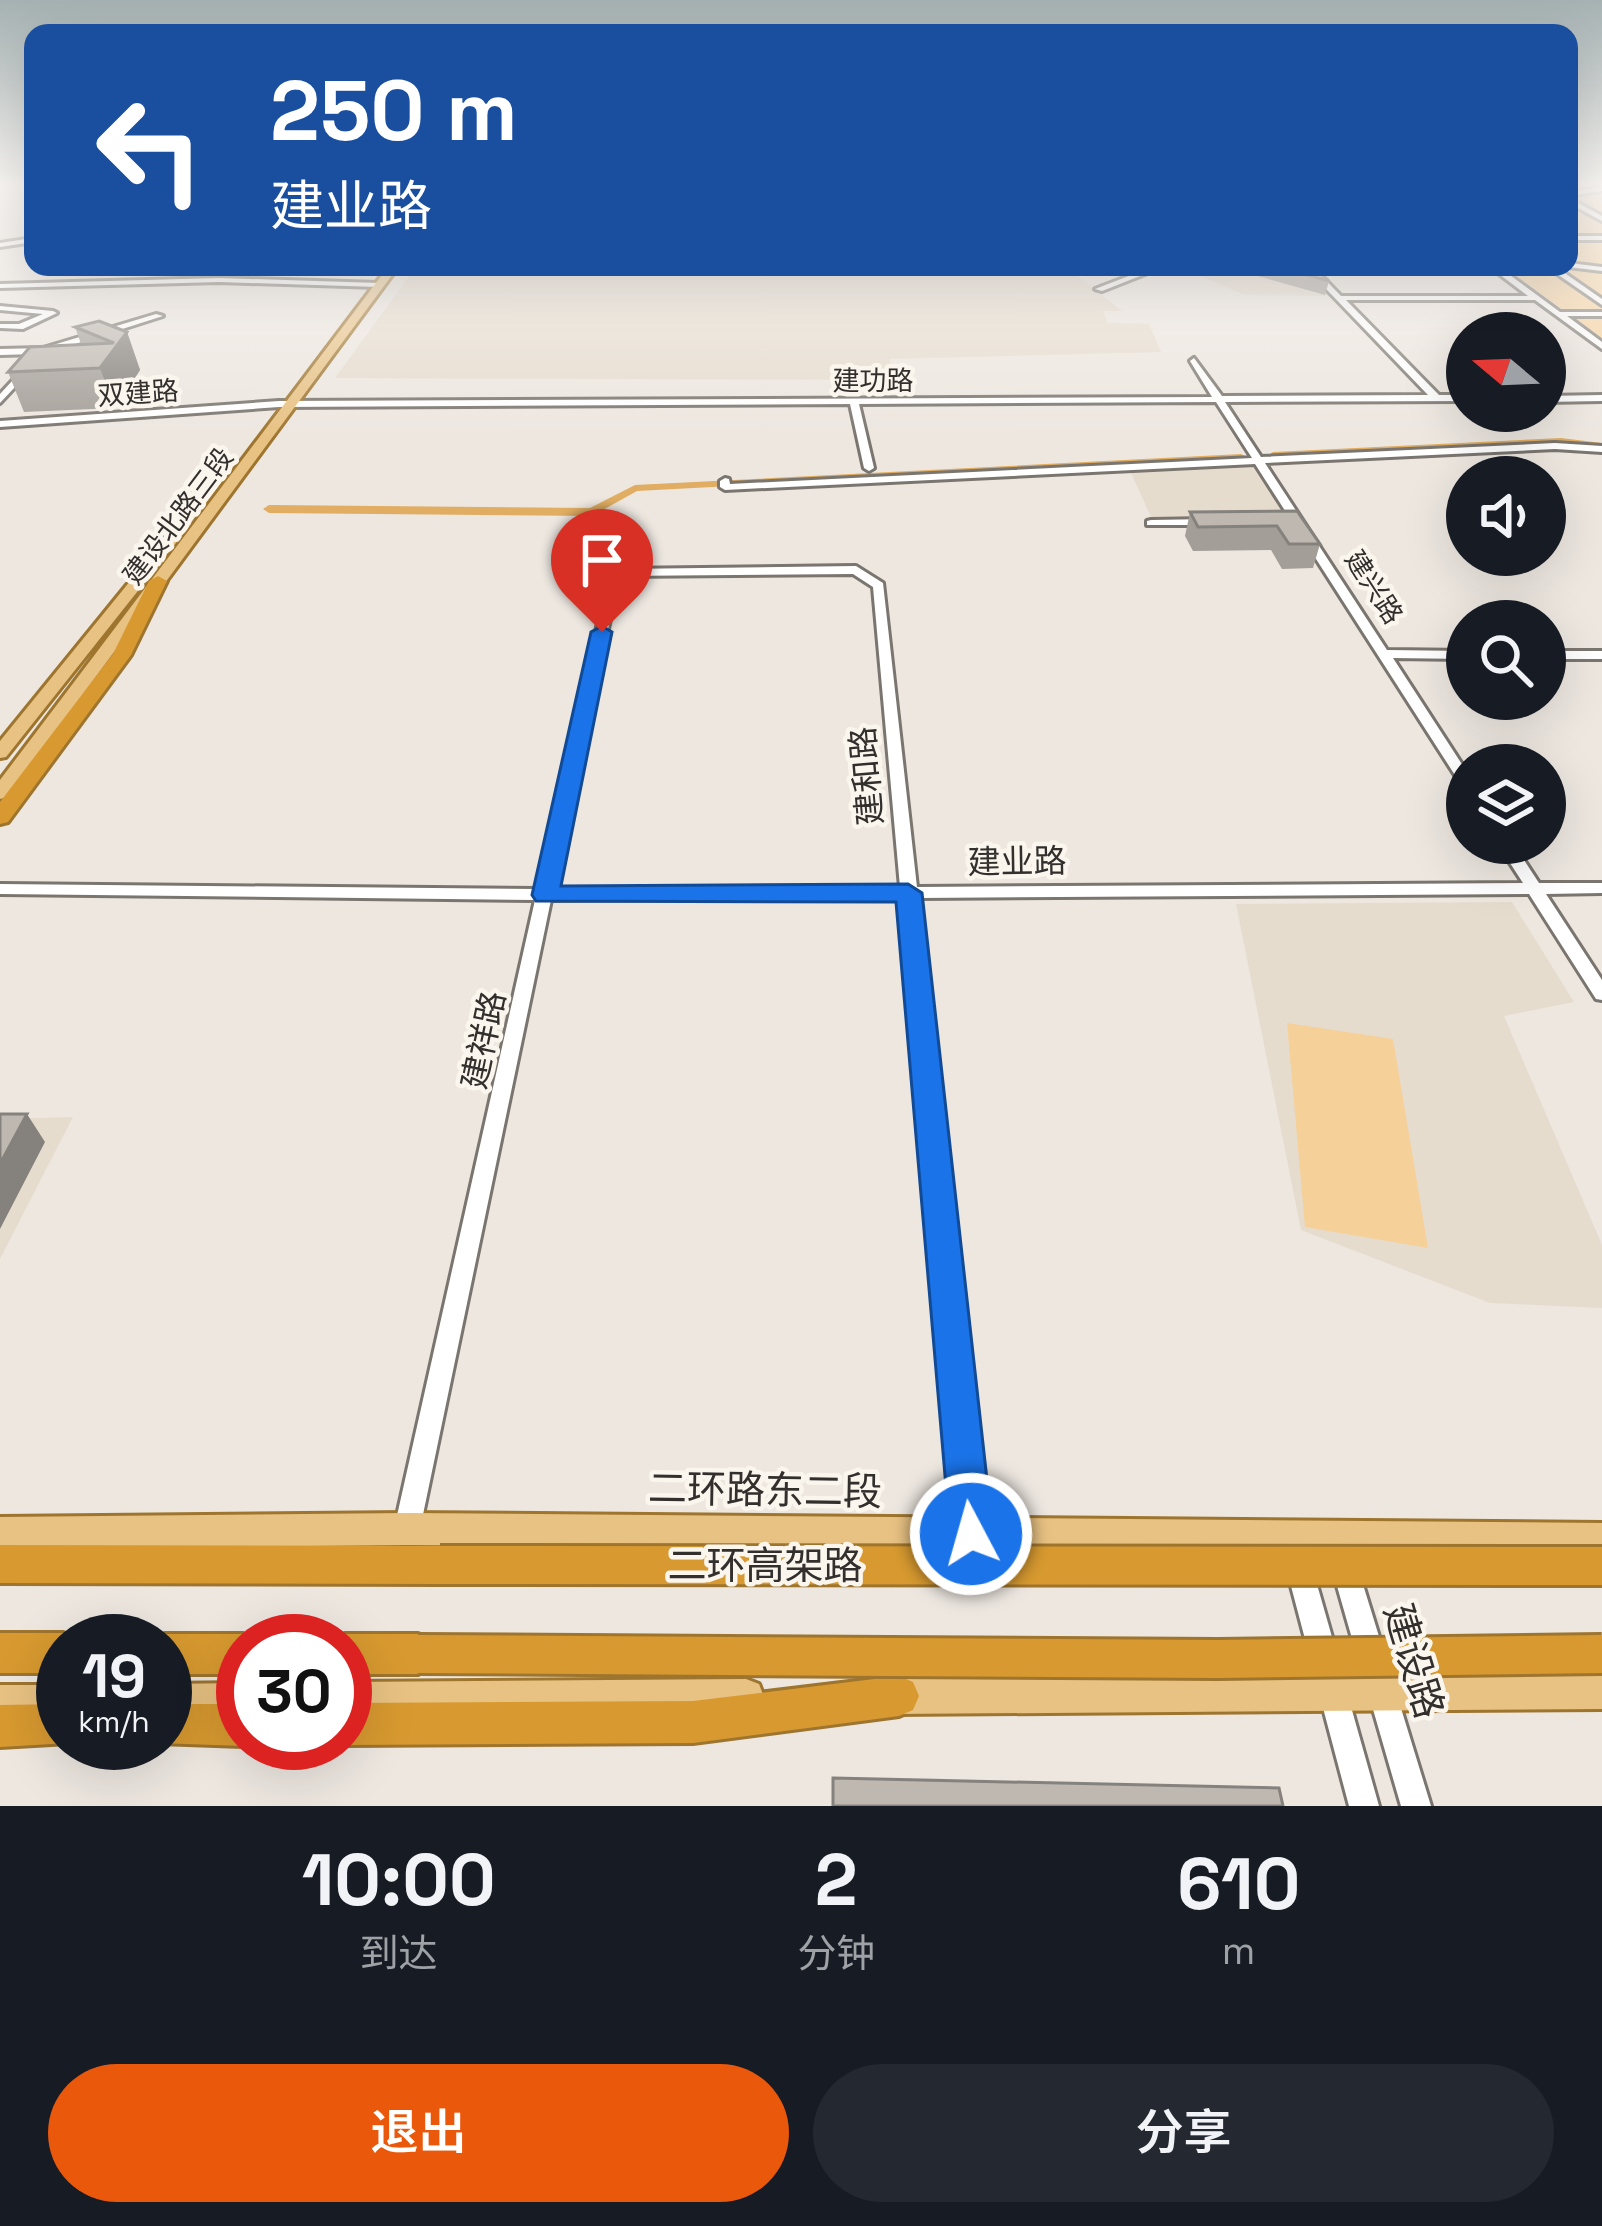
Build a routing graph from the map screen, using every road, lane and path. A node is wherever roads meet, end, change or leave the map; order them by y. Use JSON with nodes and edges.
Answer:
{"nodes":[{"id":1,"x":225,"y":276,"type":"edge"},
{"id":2,"x":378,"y":276,"type":"edge"},
{"id":3,"x":384,"y":276,"type":"edge"},
{"id":4,"x":1136,"y":276,"type":"edge"},
{"id":5,"x":1319,"y":276,"type":"edge"},
{"id":6,"x":1506,"y":276,"type":"edge"},
{"id":7,"x":1564,"y":276,"type":"edge"},
{"id":8,"x":219,"y":280,"type":"junction"},
{"id":9,"x":374,"y":285,"type":"junction"},
{"id":10,"x":0,"y":286,"type":"edge"},
{"id":11,"x":1099,"y":290,"type":"dead end"},
{"id":12,"x":1342,"y":298,"type":"junction"},
{"id":13,"x":1536,"y":298,"type":"junction"},
{"id":14,"x":1602,"y":303,"type":"edge"},
{"id":15,"x":0,"y":308,"type":"edge"},
{"id":16,"x":1555,"y":312,"type":"edge"},
{"id":17,"x":1566,"y":314,"type":"edge"},
{"id":18,"x":1602,"y":314,"type":"edge"},
{"id":19,"x":159,"y":316,"type":"dead end"},
{"id":20,"x":1566,"y":320,"type":"edge"},
{"id":21,"x":0,"y":326,"type":"edge"},
{"id":22,"x":20,"y":327,"type":"junction"},
{"id":23,"x":0,"y":338,"type":"edge"},
{"id":24,"x":1602,"y":346,"type":"edge"},
{"id":25,"x":44,"y":351,"type":"junction"},
{"id":26,"x":0,"y":352,"type":"edge"},
{"id":27,"x":1194,"y":361,"type":"dead end"},
{"id":28,"x":1218,"y":398,"type":"junction"},
{"id":29,"x":1436,"y":398,"type":"junction"},
{"id":30,"x":1446,"y":398,"type":"edge"},
{"id":31,"x":1602,"y":398,"type":"edge"},
{"id":32,"x":1566,"y":399,"type":"edge"},
{"id":33,"x":0,"y":400,"type":"edge"},
{"id":34,"x":854,"y":401,"type":"junction"},
{"id":35,"x":286,"y":404,"type":"junction"},
{"id":36,"x":0,"y":424,"type":"edge"},
{"id":37,"x":1602,"y":449,"type":"edge"},
{"id":38,"x":1262,"y":461,"type":"junction"},
{"id":39,"x":869,"y":468,"type":"dead end"},
{"id":40,"x":725,"y":481,"type":"dead end"},
{"id":41,"x":1278,"y":520,"type":"edge"},
{"id":42,"x":1299,"y":520,"type":"junction"},
{"id":43,"x":1214,"y":521,"type":"edge"},
{"id":44,"x":1151,"y":523,"type":"dead end"},
{"id":45,"x":615,"y":568,"type":"joint"},
{"id":46,"x":158,"y":581,"type":"junction"},
{"id":47,"x":1385,"y":654,"type":"junction"},
{"id":48,"x":1446,"y":655,"type":"edge"},
{"id":49,"x":1566,"y":655,"type":"edge"},
{"id":50,"x":1602,"y":655,"type":"edge"},
{"id":51,"x":1446,"y":750,"type":"edge"},
{"id":52,"x":0,"y":753,"type":"edge"},
{"id":53,"x":0,"y":793,"type":"edge"},
{"id":54,"x":0,"y":817,"type":"edge"},
{"id":55,"x":1519,"y":864,"type":"edge"},
{"id":56,"x":1534,"y":888,"type":"junction"},
{"id":57,"x":1602,"y":888,"type":"edge"},
{"id":58,"x":0,"y":889,"type":"edge"},
{"id":59,"x":908,"y":893,"type":"junction"},
{"id":60,"x":546,"y":895,"type":"junction"},
{"id":61,"x":1602,"y":994,"type":"edge"},
{"id":62,"x":406,"y":1529,"type":"junction"},
{"id":63,"x":0,"y":1533,"type":"edge"},
{"id":64,"x":971,"y":1534,"type":"junction"},
{"id":65,"x":1291,"y":1538,"type":"junction"},
{"id":66,"x":1336,"y":1538,"type":"junction"},
{"id":67,"x":1602,"y":1539,"type":"edge"},
{"id":68,"x":0,"y":1564,"type":"edge"},
{"id":69,"x":1602,"y":1566,"type":"edge"},
{"id":70,"x":0,"y":1653,"type":"edge"},
{"id":71,"x":36,"y":1653,"type":"edge"},
{"id":72,"x":372,"y":1654,"type":"edge"},
{"id":73,"x":1602,"y":1654,"type":"edge"},
{"id":74,"x":1602,"y":1691,"type":"edge"},
{"id":75,"x":1334,"y":1695,"type":"junction"},
{"id":76,"x":1383,"y":1695,"type":"junction"},
{"id":77,"x":899,"y":1696,"type":"junction"},
{"id":78,"x":372,"y":1700,"type":"edge"},
{"id":79,"x":0,"y":1703,"type":"edge"},
{"id":80,"x":36,"y":1703,"type":"edge"},
{"id":81,"x":372,"y":1724,"type":"edge"},
{"id":82,"x":36,"y":1725,"type":"edge"},
{"id":83,"x":0,"y":1726,"type":"edge"},
{"id":84,"x":1364,"y":1806,"type":"edge"},
{"id":85,"x":1416,"y":1806,"type":"edge"}],
"edges":[{"from":1,"to":8,"type":"street"},
{"from":2,"to":9,"type":"main road","name":"建设北路三段"},
{"from":3,"to":9,"type":"main road","name":"建设北路三段"},
{"from":4,"to":11,"type":"street"},
{"from":5,"to":12,"type":"street"},
{"from":6,"to":13,"type":"street"},
{"from":7,"to":14,"type":"street"},
{"from":8,"to":9,"type":"street"},
{"from":8,"to":10,"type":"street"},
{"from":9,"to":35,"type":"main road","name":"建设北路三段"},
{"from":12,"to":13,"type":"street"},
{"from":12,"to":29,"type":"street"},
{"from":13,"to":16,"type":"street"},
{"from":15,"to":22,"type":"street"},
{"from":17,"to":18,"type":"street"},
{"from":19,"to":25,"type":"street"},
{"from":20,"to":24,"type":"street"},
{"from":21,"to":22,"type":"street"},
{"from":22,"to":23,"type":"street"},
{"from":25,"to":26,"type":"street"},
{"from":25,"to":33,"type":"street"},
{"from":27,"to":28,"type":"street","name":"建兴路"},
{"from":28,"to":29,"type":"street","name":"建功路"},
{"from":28,"to":34,"type":"street","name":"建功路"},
{"from":28,"to":38,"type":"street","name":"建兴路"},
{"from":29,"to":30,"type":"street","name":"建功路"},
{"from":31,"to":32,"type":"street"},
{"from":34,"to":35,"type":"street","name":"建功路"},
{"from":34,"to":39,"type":"street"},
{"from":35,"to":36,"type":"street","name":"双建路"},
{"from":35,"to":46,"type":"main road","name":"建设北路三段"},
{"from":35,"to":52,"type":"main road","name":"建设北路三段"},
{"from":37,"to":38,"type":"street"},
{"from":38,"to":40,"type":"street"},
{"from":38,"to":42,"type":"street","name":"建兴路"},
{"from":41,"to":42,"type":"street"},
{"from":42,"to":47,"type":"street","name":"建兴路"},
{"from":43,"to":44,"type":"street"},
{"from":45,"to":59,"type":"street","name":"建和路"},
{"from":45,"to":60,"type":"street","name":"建祥路"},
{"from":46,"to":53,"type":"main road","name":"建设北路三段"},
{"from":46,"to":54,"type":"highway"},
{"from":47,"to":48,"type":"street"},
{"from":47,"to":51,"type":"street","name":"建兴路"},
{"from":49,"to":50,"type":"street"},
{"from":55,"to":56,"type":"street"},
{"from":56,"to":57,"type":"street","name":"建业路"},
{"from":56,"to":59,"type":"street","name":"建业路"},
{"from":56,"to":61,"type":"street"},
{"from":58,"to":60,"type":"street","name":"建业路"},
{"from":59,"to":60,"type":"street","name":"建业路"},
{"from":59,"to":64,"type":"street","name":"建和路"},
{"from":60,"to":62,"type":"street","name":"建祥路"},
{"from":62,"to":63,"type":"main road","name":"二环路东二段"},
{"from":62,"to":64,"type":"main road","name":"二环路东二段"},
{"from":64,"to":65,"type":"main road","name":"二环路东二段"},
{"from":65,"to":66,"type":"main road","name":"二环路东二段"},
{"from":65,"to":75,"type":"street"},
{"from":66,"to":67,"type":"main road","name":"二环路东二段"},
{"from":66,"to":76,"type":"street","name":"建设路"},
{"from":68,"to":69,"type":"highway","name":"二环高架路","bridge":true},
{"from":70,"to":71,"type":"highway"},
{"from":72,"to":73,"type":"highway","bridge":true},
{"from":74,"to":76,"type":"main road"},
{"from":75,"to":76,"type":"main road"},
{"from":75,"to":77,"type":"main road"},
{"from":75,"to":84,"type":"street"},
{"from":76,"to":85,"type":"street","name":"建设路"},
{"from":77,"to":78,"type":"main road"},
{"from":77,"to":81,"type":"highway"},
{"from":79,"to":80,"type":"main road"},
{"from":82,"to":83,"type":"highway"}]}
